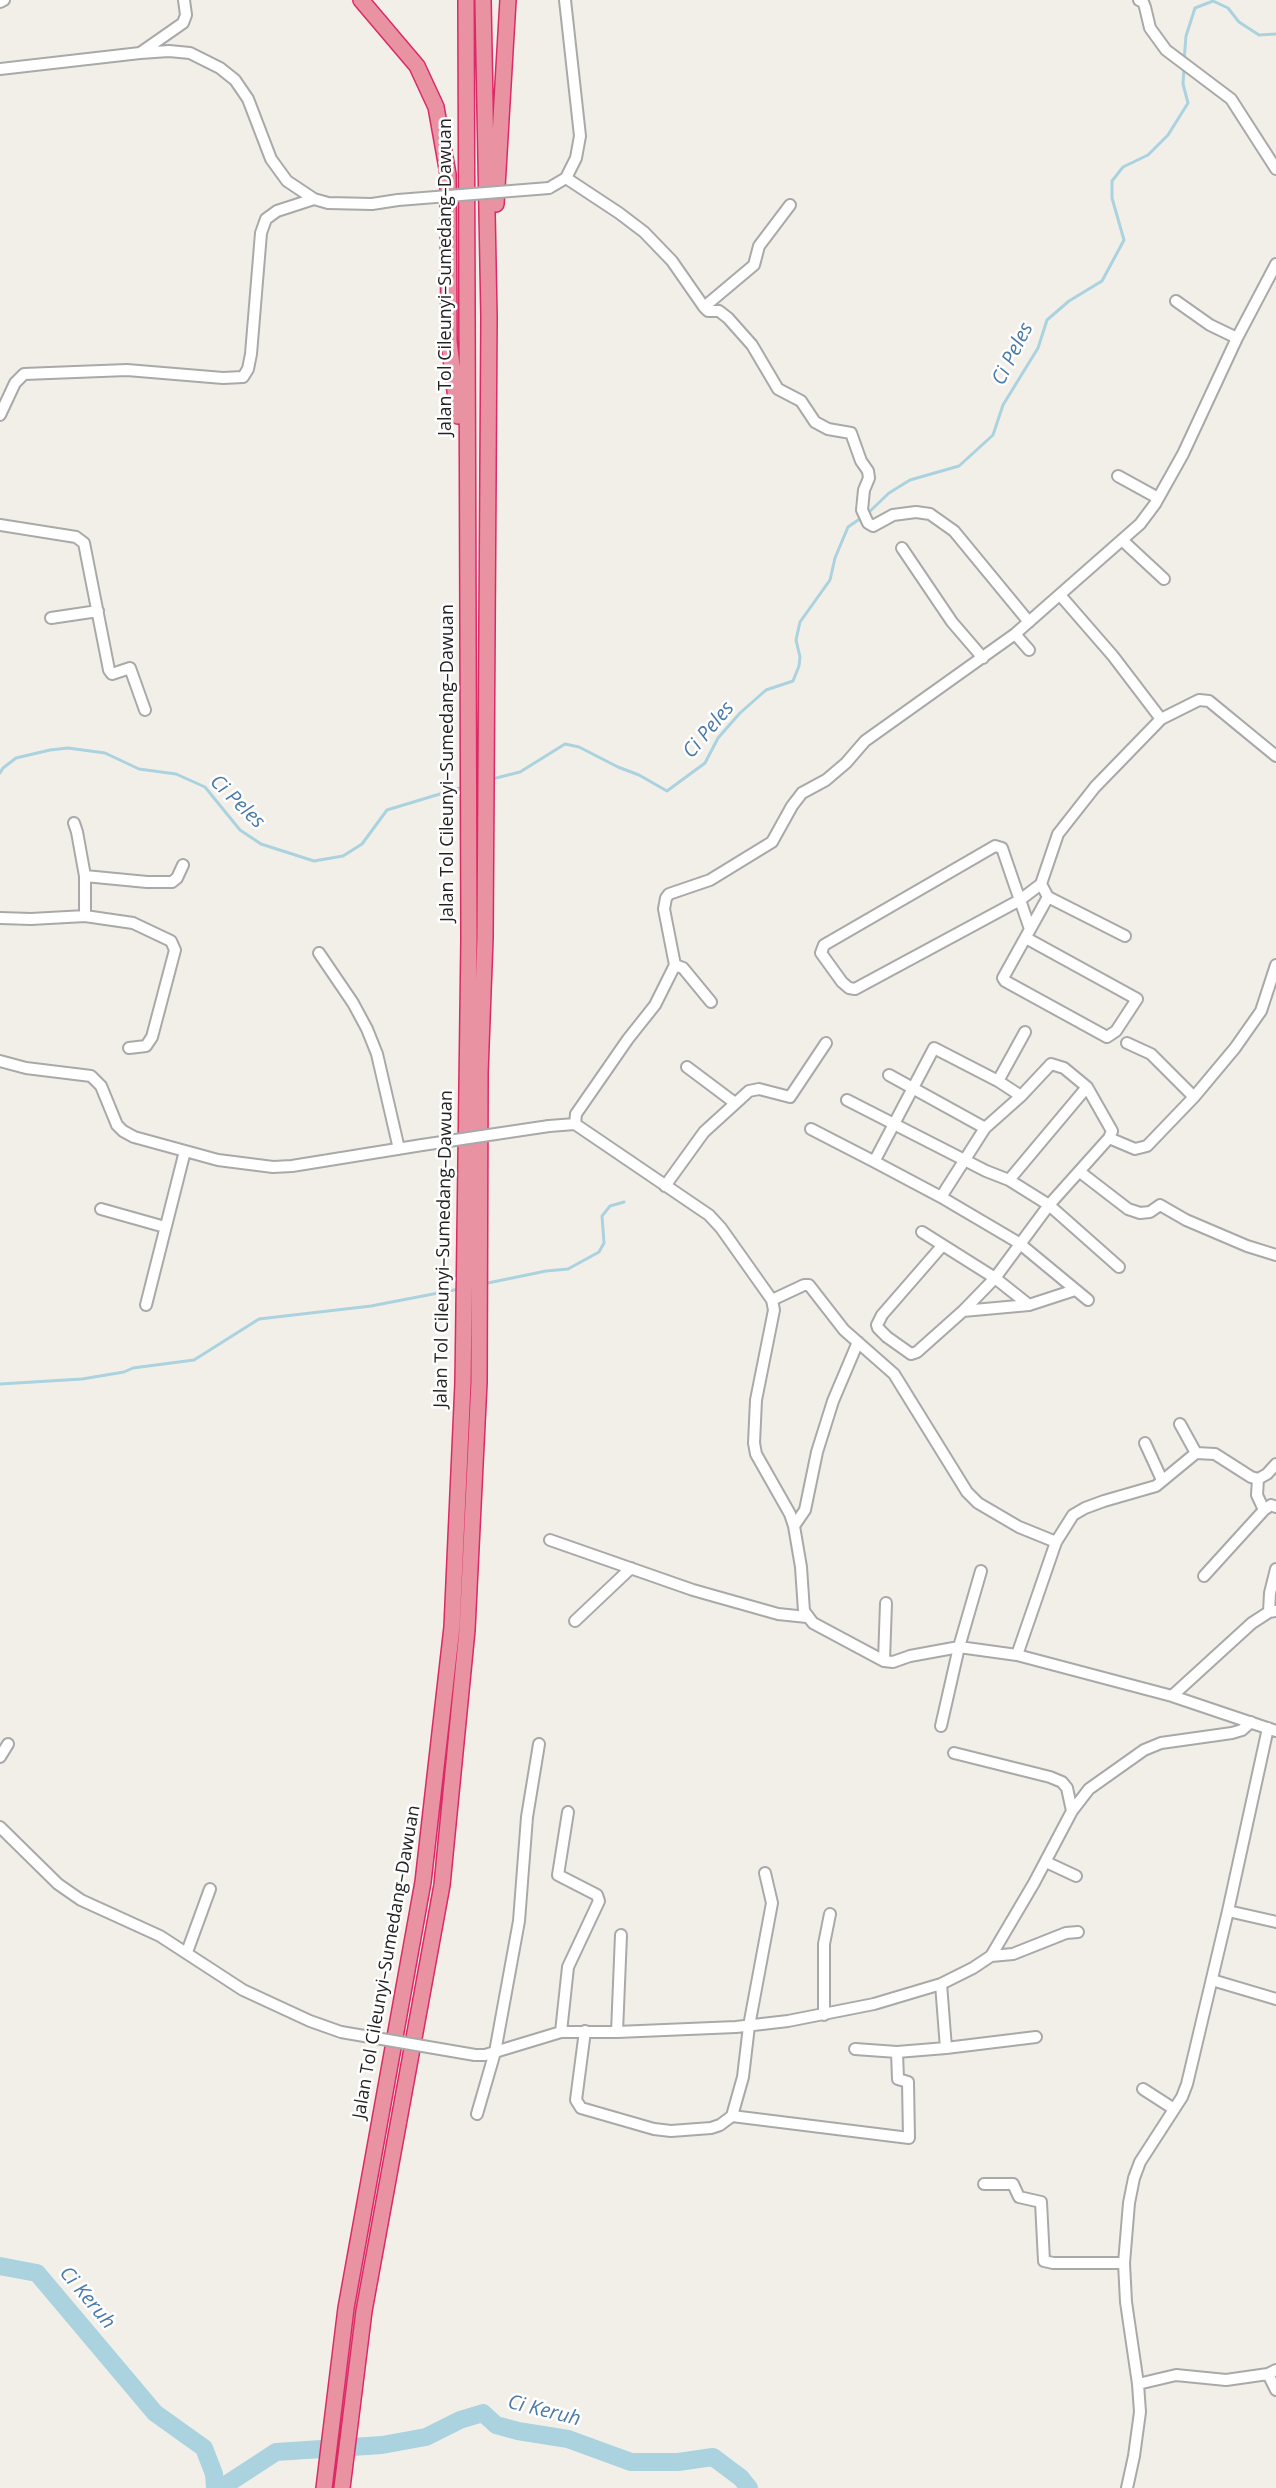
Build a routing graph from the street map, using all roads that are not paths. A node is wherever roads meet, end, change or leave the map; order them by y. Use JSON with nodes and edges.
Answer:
{"nodes":[{"id":1,"x":4,"y":0,"type":"edge"},
{"id":2,"x":184,"y":0,"type":"edge"},
{"id":3,"x":361,"y":0,"type":"edge"},
{"id":4,"x":466,"y":0,"type":"edge"},
{"id":5,"x":483,"y":0,"type":"edge"},
{"id":6,"x":508,"y":0,"type":"edge"},
{"id":7,"x":565,"y":0,"type":"edge"},
{"id":8,"x":1139,"y":0,"type":"edge"},
{"id":9,"x":0,"y":2,"type":"edge"},
{"id":10,"x":140,"y":53,"type":"junction"},
{"id":11,"x":0,"y":69,"type":"edge"},
{"id":12,"x":1276,"y":169,"type":"edge"},
{"id":13,"x":566,"y":178,"type":"junction"},
{"id":14,"x":315,"y":199,"type":"junction"},
{"id":15,"x":790,"y":205,"type":"dead end"},
{"id":16,"x":1276,"y":264,"type":"edge"},
{"id":17,"x":1176,"y":301,"type":"dead end"},
{"id":18,"x":704,"y":307,"type":"junction"},
{"id":19,"x":489,"y":317,"type":"junction"},
{"id":20,"x":1237,"y":338,"type":"junction"},
{"id":21,"x":0,"y":415,"type":"edge"},
{"id":22,"x":1118,"y":476,"type":"dead end"},
{"id":23,"x":466,"y":490,"type":"junction"},
{"id":24,"x":1158,"y":498,"type":"junction"},
{"id":25,"x":0,"y":525,"type":"edge"},
{"id":26,"x":1122,"y":540,"type":"junction"},
{"id":27,"x":902,"y":548,"type":"dead end"},
{"id":28,"x":1164,"y":579,"type":"dead end"},
{"id":29,"x":1060,"y":595,"type":"junction"},
{"id":30,"x":98,"y":611,"type":"junction"},
{"id":31,"x":51,"y":618,"type":"dead end"},
{"id":32,"x":1029,"y":622,"type":"junction"},
{"id":33,"x":1015,"y":634,"type":"junction"},
{"id":34,"x":1029,"y":650,"type":"dead end"},
{"id":35,"x":983,"y":658,"type":"junction"},
{"id":36,"x":144,"y":710,"type":"dead end"},
{"id":37,"x":1161,"y":719,"type":"junction"},
{"id":38,"x":1276,"y":756,"type":"edge"},
{"id":39,"x":74,"y":823,"type":"dead end"},
{"id":40,"x":183,"y":865,"type":"dead end"},
{"id":41,"x":85,"y":876,"type":"junction"},
{"id":42,"x":1041,"y":884,"type":"junction"},
{"id":43,"x":1048,"y":897,"type":"junction"},
{"id":44,"x":1020,"y":900,"type":"junction"},
{"id":45,"x":85,"y":916,"type":"junction"},
{"id":46,"x":0,"y":918,"type":"edge"},
{"id":47,"x":1028,"y":933,"type":"junction"},
{"id":48,"x":1125,"y":936,"type":"dead end"},
{"id":49,"x":319,"y":953,"type":"dead end"},
{"id":50,"x":675,"y":965,"type":"junction"},
{"id":51,"x":1276,"y":965,"type":"edge"},
{"id":52,"x":711,"y":1002,"type":"dead end"},
{"id":53,"x":1025,"y":1032,"type":"dead end"},
{"id":54,"x":826,"y":1042,"type":"dead end"},
{"id":55,"x":1127,"y":1043,"type":"dead end"},
{"id":56,"x":129,"y":1047,"type":"dead end"},
{"id":57,"x":0,"y":1061,"type":"edge"},
{"id":58,"x":687,"y":1067,"type":"dead end"},
{"id":59,"x":889,"y":1075,"type":"dead end"},
{"id":60,"x":998,"y":1081,"type":"junction"},
{"id":61,"x":1087,"y":1087,"type":"junction"},
{"id":62,"x":914,"y":1088,"type":"junction"},
{"id":63,"x":1021,"y":1096,"type":"junction"},
{"id":64,"x":1194,"y":1097,"type":"junction"},
{"id":65,"x":847,"y":1100,"type":"dead end"},
{"id":66,"x":735,"y":1103,"type":"junction"},
{"id":67,"x":575,"y":1125,"type":"junction"},
{"id":68,"x":894,"y":1125,"type":"junction"},
{"id":69,"x":985,"y":1128,"type":"junction"},
{"id":70,"x":811,"y":1129,"type":"dead end"},
{"id":71,"x":1109,"y":1138,"type":"junction"},
{"id":72,"x":399,"y":1149,"type":"junction"},
{"id":73,"x":185,"y":1150,"type":"junction"},
{"id":74,"x":964,"y":1160,"type":"junction"},
{"id":75,"x":877,"y":1164,"type":"junction"},
{"id":76,"x":1080,"y":1172,"type":"junction"},
{"id":77,"x":1008,"y":1180,"type":"junction"},
{"id":78,"x":664,"y":1186,"type":"junction"},
{"id":79,"x":941,"y":1197,"type":"junction"},
{"id":80,"x":1048,"y":1205,"type":"junction"},
{"id":81,"x":101,"y":1209,"type":"dead end"},
{"id":82,"x":165,"y":1227,"type":"junction"},
{"id":83,"x":922,"y":1232,"type":"dead end"},
{"id":84,"x":1019,"y":1243,"type":"junction"},
{"id":85,"x":942,"y":1246,"type":"junction"},
{"id":86,"x":1276,"y":1255,"type":"edge"},
{"id":87,"x":1119,"y":1267,"type":"dead end"},
{"id":88,"x":995,"y":1278,"type":"junction"},
{"id":89,"x":1075,"y":1290,"type":"junction"},
{"id":90,"x":772,"y":1300,"type":"junction"},
{"id":91,"x":1088,"y":1300,"type":"dead end"},
{"id":92,"x":146,"y":1305,"type":"dead end"},
{"id":93,"x":1029,"y":1305,"type":"junction"},
{"id":94,"x":963,"y":1311,"type":"junction"},
{"id":95,"x":858,"y":1342,"type":"junction"},
{"id":96,"x":1180,"y":1424,"type":"dead end"},
{"id":97,"x":1145,"y":1443,"type":"dead end"},
{"id":98,"x":1196,"y":1453,"type":"junction"},
{"id":99,"x":1276,"y":1464,"type":"edge"},
{"id":100,"x":1258,"y":1479,"type":"junction"},
{"id":101,"x":1162,"y":1480,"type":"junction"},
{"id":102,"x":1276,"y":1507,"type":"edge"},
{"id":103,"x":1264,"y":1510,"type":"junction"},
{"id":104,"x":794,"y":1526,"type":"junction"},
{"id":105,"x":550,"y":1540,"type":"dead end"},
{"id":106,"x":1056,"y":1542,"type":"junction"},
{"id":107,"x":631,"y":1568,"type":"junction"},
{"id":108,"x":1276,"y":1569,"type":"edge"},
{"id":109,"x":981,"y":1571,"type":"dead end"},
{"id":110,"x":1204,"y":1576,"type":"dead end"},
{"id":111,"x":886,"y":1603,"type":"dead end"},
{"id":112,"x":1273,"y":1611,"type":"edge"},
{"id":113,"x":807,"y":1617,"type":"junction"},
{"id":114,"x":575,"y":1621,"type":"dead end"},
{"id":115,"x":959,"y":1647,"type":"junction"},
{"id":116,"x":1017,"y":1655,"type":"junction"},
{"id":117,"x":884,"y":1661,"type":"junction"},
{"id":118,"x":1172,"y":1696,"type":"junction"},
{"id":119,"x":1251,"y":1722,"type":"junction"},
{"id":120,"x":941,"y":1726,"type":"dead end"},
{"id":121,"x":1272,"y":1729,"type":"edge"},
{"id":122,"x":8,"y":1744,"type":"dead end"},
{"id":123,"x":539,"y":1744,"type":"dead end"},
{"id":124,"x":954,"y":1753,"type":"dead end"},
{"id":125,"x":0,"y":1757,"type":"edge"},
{"id":126,"x":1072,"y":1811,"type":"junction"},
{"id":127,"x":568,"y":1812,"type":"dead end"},
{"id":128,"x":0,"y":1827,"type":"edge"},
{"id":129,"x":1046,"y":1863,"type":"junction"},
{"id":130,"x":765,"y":1873,"type":"dead end"},
{"id":131,"x":1076,"y":1876,"type":"dead end"},
{"id":132,"x":210,"y":1889,"type":"dead end"},
{"id":133,"x":1228,"y":1911,"type":"junction"},
{"id":134,"x":830,"y":1914,"type":"dead end"},
{"id":135,"x":1276,"y":1922,"type":"edge"},
{"id":136,"x":1078,"y":1932,"type":"dead end"},
{"id":137,"x":621,"y":1935,"type":"dead end"},
{"id":138,"x":186,"y":1952,"type":"junction"},
{"id":139,"x":991,"y":1956,"type":"junction"},
{"id":140,"x":1212,"y":1980,"type":"junction"},
{"id":141,"x":941,"y":1984,"type":"junction"},
{"id":142,"x":1276,"y":1999,"type":"edge"},
{"id":143,"x":824,"y":2015,"type":"junction"},
{"id":144,"x":749,"y":2026,"type":"junction"},
{"id":145,"x":585,"y":2031,"type":"junction"},
{"id":146,"x":561,"y":2032,"type":"junction"},
{"id":147,"x":617,"y":2032,"type":"junction"},
{"id":148,"x":1036,"y":2037,"type":"dead end"},
{"id":149,"x":946,"y":2048,"type":"junction"},
{"id":150,"x":855,"y":2049,"type":"dead end"},
{"id":151,"x":495,"y":2052,"type":"junction"},
{"id":152,"x":897,"y":2052,"type":"junction"},
{"id":153,"x":1143,"y":2089,"type":"dead end"},
{"id":154,"x":1174,"y":2109,"type":"junction"},
{"id":155,"x":477,"y":2114,"type":"dead end"},
{"id":156,"x":732,"y":2116,"type":"junction"},
{"id":157,"x":984,"y":2184,"type":"dead end"},
{"id":158,"x":1125,"y":2263,"type":"junction"},
{"id":159,"x":1272,"y":2372,"type":"edge"},
{"id":160,"x":1138,"y":2384,"type":"junction"},
{"id":161,"x":1276,"y":2390,"type":"edge"},
{"id":162,"x":324,"y":2488,"type":"edge"},
{"id":163,"x":342,"y":2488,"type":"edge"},
{"id":164,"x":1127,"y":2488,"type":"edge"}],
"edges":[{"from":1,"to":9,"type":"street"},
{"from":2,"to":10,"type":"street"},
{"from":3,"to":23,"type":"highway"},
{"from":4,"to":23,"type":"highway","name":"Jalan Tol Cileunyi–Sumedang–Dawuan"},
{"from":5,"to":19,"type":"highway","name":"Jalan Tol Cileunyi–Sumedang–Dawuan"},
{"from":6,"to":19,"type":"highway"},
{"from":7,"to":13,"type":"street"},
{"from":8,"to":12,"type":"street"},
{"from":10,"to":11,"type":"street"},
{"from":10,"to":14,"type":"street"},
{"from":13,"to":14,"type":"street","bridge":true},
{"from":13,"to":18,"type":"street"},
{"from":14,"to":21,"type":"street"},
{"from":15,"to":18,"type":"street"},
{"from":16,"to":20,"type":"street"},
{"from":17,"to":20,"type":"street"},
{"from":18,"to":32,"type":"street"},
{"from":19,"to":163,"type":"highway","name":"Jalan Tol Cileunyi–Sumedang–Dawuan"},
{"from":20,"to":24,"type":"street"},
{"from":22,"to":24,"type":"street"},
{"from":23,"to":162,"type":"highway","name":"Jalan Tol Cileunyi–Sumedang–Dawuan"},
{"from":24,"to":26,"type":"street"},
{"from":25,"to":30,"type":"street"},
{"from":26,"to":28,"type":"street"},
{"from":26,"to":29,"type":"street"},
{"from":27,"to":35,"type":"street"},
{"from":29,"to":32,"type":"street"},
{"from":29,"to":37,"type":"street"},
{"from":30,"to":31,"type":"street"},
{"from":30,"to":36,"type":"street"},
{"from":32,"to":33,"type":"street"},
{"from":33,"to":34,"type":"street"},
{"from":33,"to":35,"type":"street"},
{"from":35,"to":50,"type":"street"},
{"from":37,"to":38,"type":"street"},
{"from":37,"to":42,"type":"street"},
{"from":39,"to":41,"type":"street"},
{"from":40,"to":41,"type":"street"},
{"from":41,"to":45,"type":"street"},
{"from":42,"to":43,"type":"street"},
{"from":42,"to":44,"type":"street"},
{"from":43,"to":47,"type":"street"},
{"from":43,"to":48,"type":"street"},
{"from":44,"to":44,"type":"street"},
{"from":44,"to":47,"type":"street"},
{"from":45,"to":46,"type":"street"},
{"from":45,"to":56,"type":"street"},
{"from":47,"to":47,"type":"street"},
{"from":49,"to":72,"type":"street"},
{"from":50,"to":52,"type":"street"},
{"from":50,"to":67,"type":"street"},
{"from":51,"to":64,"type":"street"},
{"from":53,"to":60,"type":"street"},
{"from":54,"to":66,"type":"street"},
{"from":55,"to":64,"type":"street"},
{"from":57,"to":73,"type":"street"},
{"from":58,"to":66,"type":"street"},
{"from":59,"to":62,"type":"street"},
{"from":60,"to":62,"type":"street"},
{"from":60,"to":63,"type":"street"},
{"from":61,"to":63,"type":"street"},
{"from":61,"to":71,"type":"street"},
{"from":61,"to":77,"type":"street"},
{"from":62,"to":68,"type":"street"},
{"from":62,"to":69,"type":"street"},
{"from":63,"to":69,"type":"street"},
{"from":64,"to":71,"type":"street"},
{"from":65,"to":68,"type":"street"},
{"from":66,"to":78,"type":"street"},
{"from":67,"to":72,"type":"street","bridge":true},
{"from":67,"to":78,"type":"street"},
{"from":68,"to":74,"type":"street"},
{"from":68,"to":75,"type":"street"},
{"from":69,"to":74,"type":"street"},
{"from":70,"to":75,"type":"street"},
{"from":71,"to":76,"type":"street"},
{"from":72,"to":73,"type":"street"},
{"from":73,"to":82,"type":"street"},
{"from":74,"to":77,"type":"street"},
{"from":74,"to":79,"type":"street"},
{"from":75,"to":79,"type":"street"},
{"from":76,"to":80,"type":"street"},
{"from":76,"to":86,"type":"street"},
{"from":77,"to":80,"type":"street"},
{"from":78,"to":90,"type":"street"},
{"from":79,"to":84,"type":"street"},
{"from":80,"to":84,"type":"street"},
{"from":80,"to":87,"type":"street"},
{"from":81,"to":82,"type":"street"},
{"from":82,"to":92,"type":"street"},
{"from":83,"to":85,"type":"street"},
{"from":84,"to":88,"type":"street"},
{"from":84,"to":89,"type":"street"},
{"from":85,"to":88,"type":"street"},
{"from":85,"to":94,"type":"street"},
{"from":88,"to":93,"type":"street"},
{"from":88,"to":94,"type":"street"},
{"from":89,"to":91,"type":"street"},
{"from":89,"to":93,"type":"street"},
{"from":90,"to":95,"type":"street"},
{"from":90,"to":104,"type":"street"},
{"from":93,"to":94,"type":"street"},
{"from":95,"to":104,"type":"street"},
{"from":95,"to":106,"type":"street"},
{"from":96,"to":98,"type":"street"},
{"from":97,"to":101,"type":"street"},
{"from":98,"to":100,"type":"street"},
{"from":98,"to":101,"type":"street"},
{"from":99,"to":100,"type":"street"},
{"from":100,"to":103,"type":"street"},
{"from":101,"to":106,"type":"street"},
{"from":102,"to":103,"type":"street"},
{"from":103,"to":110,"type":"street"},
{"from":104,"to":113,"type":"street"},
{"from":105,"to":107,"type":"street"},
{"from":106,"to":116,"type":"street"},
{"from":107,"to":113,"type":"street"},
{"from":107,"to":114,"type":"street"},
{"from":108,"to":112,"type":"street"},
{"from":109,"to":115,"type":"street"},
{"from":111,"to":117,"type":"street"},
{"from":112,"to":118,"type":"street"},
{"from":113,"to":117,"type":"street"},
{"from":115,"to":116,"type":"street"},
{"from":115,"to":117,"type":"street"},
{"from":115,"to":120,"type":"street"},
{"from":116,"to":118,"type":"street"},
{"from":118,"to":119,"type":"street"},
{"from":119,"to":121,"type":"street"},
{"from":119,"to":126,"type":"street"},
{"from":121,"to":133,"type":"street"},
{"from":122,"to":125,"type":"street"},
{"from":123,"to":151,"type":"street"},
{"from":124,"to":126,"type":"street"},
{"from":126,"to":129,"type":"street"},
{"from":127,"to":146,"type":"street"},
{"from":128,"to":138,"type":"street"},
{"from":129,"to":131,"type":"street"},
{"from":129,"to":139,"type":"street"},
{"from":130,"to":144,"type":"street"},
{"from":132,"to":138,"type":"street"},
{"from":133,"to":135,"type":"street"},
{"from":133,"to":140,"type":"street"},
{"from":134,"to":143,"type":"street"},
{"from":136,"to":139,"type":"street"},
{"from":137,"to":147,"type":"street"},
{"from":138,"to":151,"type":"street","bridge":true},
{"from":139,"to":141,"type":"street"},
{"from":140,"to":142,"type":"street"},
{"from":140,"to":154,"type":"street"},
{"from":141,"to":143,"type":"street"},
{"from":141,"to":149,"type":"street"},
{"from":143,"to":144,"type":"street"},
{"from":144,"to":147,"type":"street"},
{"from":144,"to":156,"type":"street"},
{"from":145,"to":146,"type":"street"},
{"from":145,"to":147,"type":"street"},
{"from":145,"to":156,"type":"street"},
{"from":146,"to":151,"type":"street"},
{"from":148,"to":149,"type":"street"},
{"from":149,"to":152,"type":"street"},
{"from":150,"to":152,"type":"street"},
{"from":151,"to":155,"type":"street"},
{"from":152,"to":156,"type":"street"},
{"from":153,"to":154,"type":"street"},
{"from":154,"to":158,"type":"street"},
{"from":157,"to":158,"type":"street"},
{"from":158,"to":160,"type":"street"},
{"from":159,"to":160,"type":"street"},
{"from":159,"to":161,"type":"street"},
{"from":160,"to":164,"type":"street"}]}
